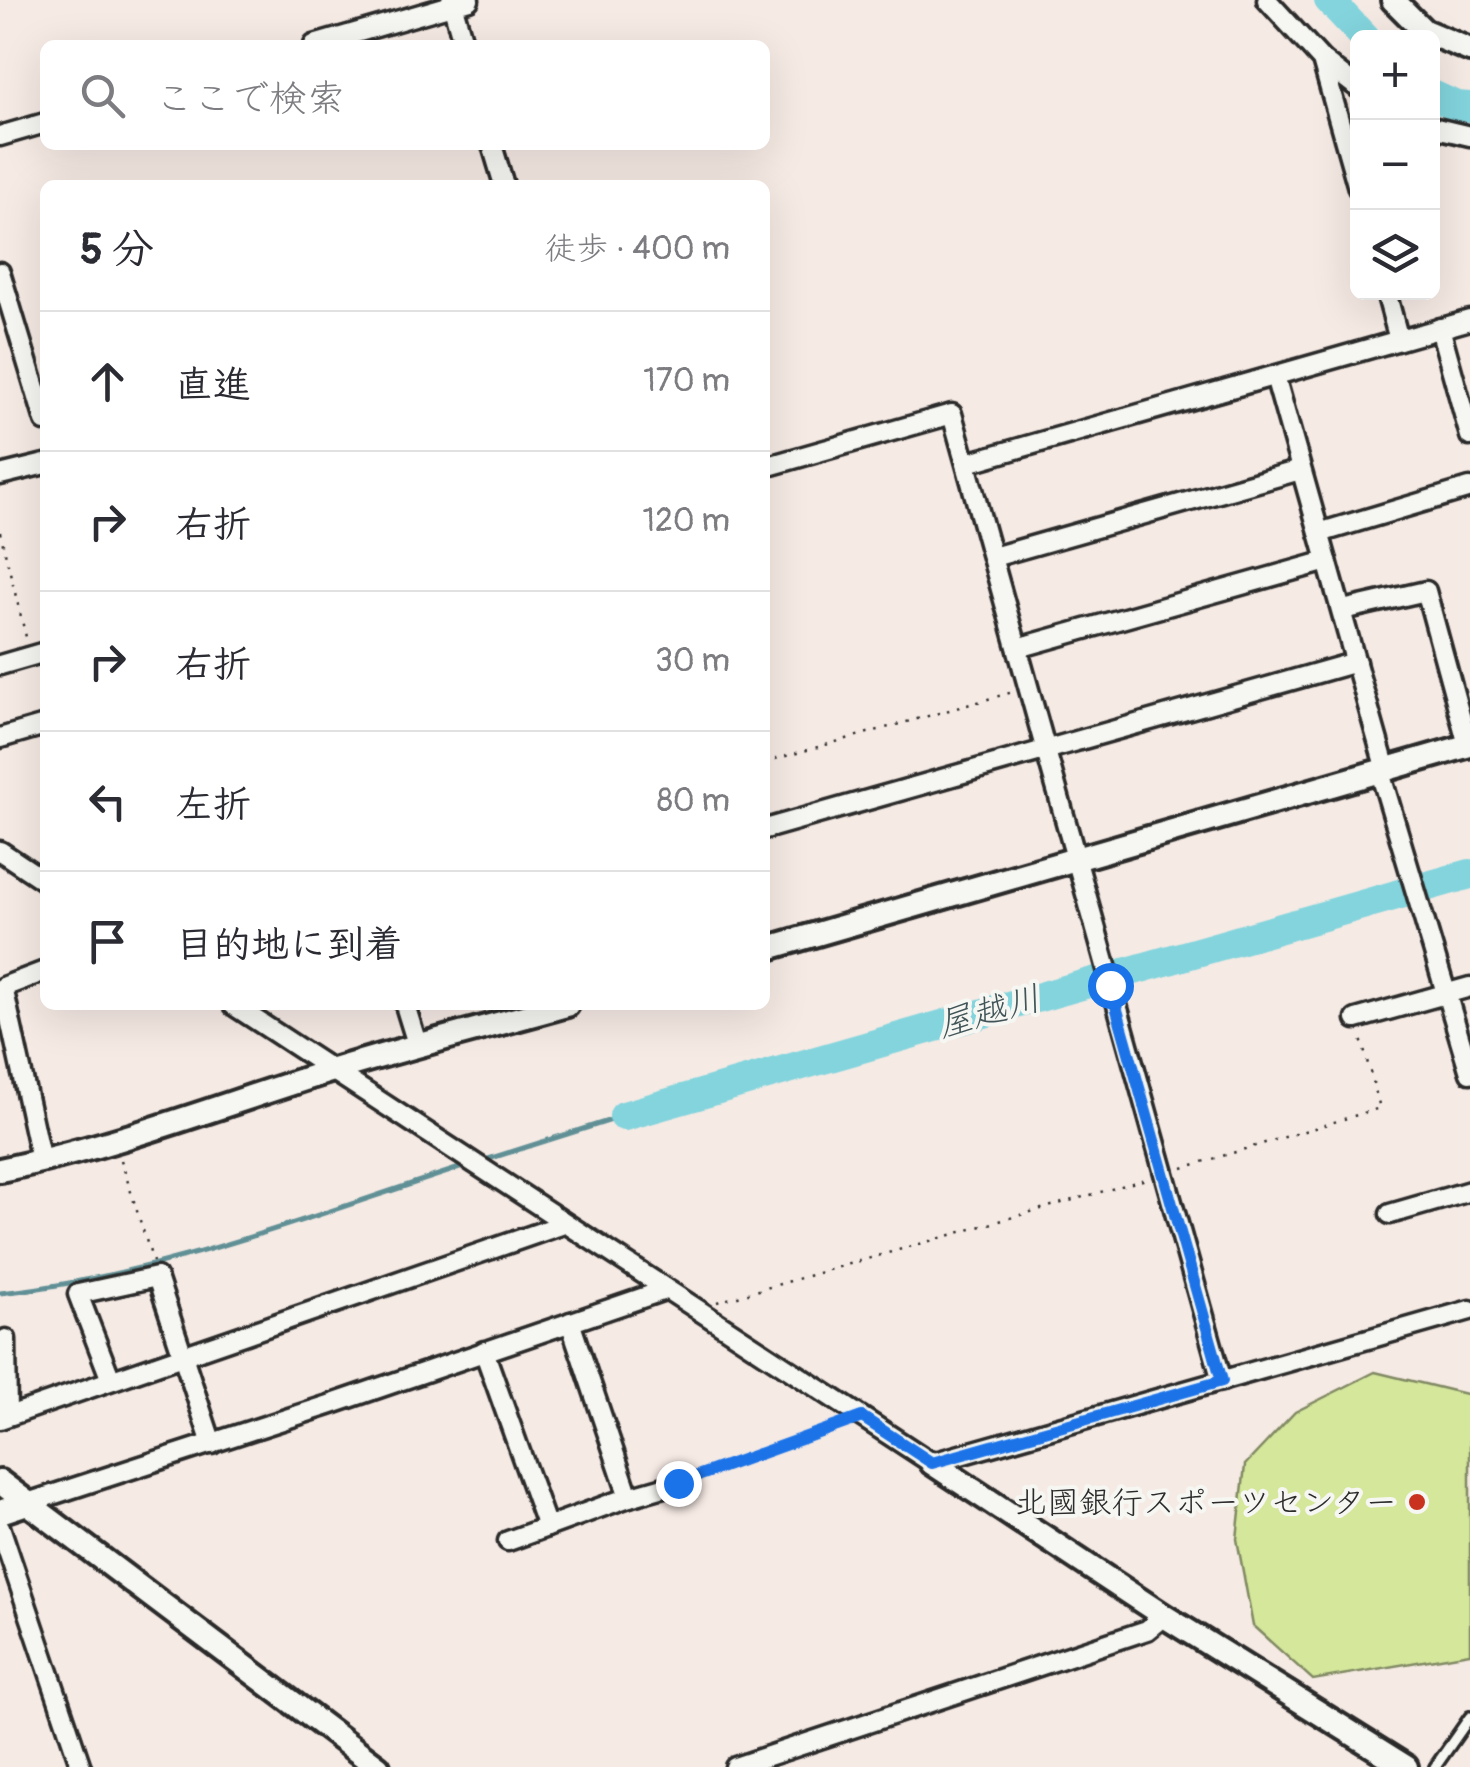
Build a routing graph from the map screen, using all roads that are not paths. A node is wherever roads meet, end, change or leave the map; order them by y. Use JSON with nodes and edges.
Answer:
{"nodes":[{"id":1,"x":1266,"y":0,"type":"edge"},
{"id":2,"x":1393,"y":0,"type":"edge"},
{"id":3,"x":457,"y":2,"type":"edge"},
{"id":4,"x":331,"y":40,"type":"edge"},
{"id":5,"x":463,"y":40,"type":"edge"},
{"id":6,"x":1470,"y":50,"type":"edge"},
{"id":7,"x":1322,"y":60,"type":"junction"},
{"id":8,"x":1350,"y":82,"type":"edge"},
{"id":9,"x":40,"y":124,"type":"edge"},
{"id":10,"x":1440,"y":129,"type":"edge"},
{"id":11,"x":0,"y":136,"type":"edge"},
{"id":12,"x":1470,"y":136,"type":"edge"},
{"id":13,"x":494,"y":150,"type":"edge"},
{"id":14,"x":1350,"y":160,"type":"edge"},
{"id":15,"x":502,"y":180,"type":"edge"},
{"id":16,"x":0,"y":272,"type":"edge"},
{"id":17,"x":1388,"y":300,"type":"edge"},
{"id":18,"x":1470,"y":320,"type":"edge"},
{"id":19,"x":1440,"y":328,"type":"junction"},
{"id":20,"x":1400,"y":340,"type":"junction"},
{"id":21,"x":1275,"y":376,"type":"junction"},
{"id":22,"x":40,"y":404,"type":"edge"},
{"id":23,"x":1470,"y":436,"type":"edge"},
{"id":24,"x":967,"y":463,"type":"junction"},
{"id":25,"x":40,"y":465,"type":"edge"},
{"id":26,"x":770,"y":466,"type":"edge"},
{"id":27,"x":1300,"y":470,"type":"junction"},
{"id":28,"x":0,"y":475,"type":"edge"},
{"id":29,"x":1470,"y":488,"type":"edge"},
{"id":30,"x":1319,"y":533,"type":"junction"},
{"id":31,"x":993,"y":557,"type":"junction"},
{"id":32,"x":1328,"y":561,"type":"junction"},
{"id":33,"x":1343,"y":610,"type":"junction"},
{"id":34,"x":1018,"y":648,"type":"junction"},
{"id":35,"x":38,"y":654,"type":"edge"},
{"id":36,"x":1356,"y":662,"type":"junction"},
{"id":37,"x":0,"y":665,"type":"edge"},
{"id":38,"x":40,"y":726,"type":"edge"},
{"id":39,"x":0,"y":738,"type":"edge"},
{"id":40,"x":1469,"y":745,"type":"edge"},
{"id":41,"x":1045,"y":748,"type":"junction"},
{"id":42,"x":1383,"y":771,"type":"junction"},
{"id":43,"x":770,"y":828,"type":"edge"},
{"id":44,"x":0,"y":851,"type":"edge"},
{"id":45,"x":1076,"y":860,"type":"junction"},
{"id":46,"x":40,"y":878,"type":"edge"},
{"id":47,"x":770,"y":948,"type":"edge"},
{"id":48,"x":40,"y":973,"type":"edge"},
{"id":49,"x":1470,"y":987,"type":"edge"},
{"id":50,"x":1447,"y":993,"type":"junction"},
{"id":51,"x":240,"y":1010,"type":"edge"},
{"id":52,"x":407,"y":1010,"type":"edge"},
{"id":53,"x":548,"y":1010,"type":"edge"},
{"id":54,"x":1356,"y":1019,"type":"road end"},
{"id":55,"x":418,"y":1047,"type":"junction"},
{"id":56,"x":330,"y":1072,"type":"junction"},
{"id":57,"x":1470,"y":1073,"type":"edge"},
{"id":58,"x":41,"y":1161,"type":"junction"},
{"id":59,"x":0,"y":1170,"type":"edge"},
{"id":60,"x":1470,"y":1191,"type":"edge"},
{"id":61,"x":1390,"y":1214,"type":"dead end"},
{"id":62,"x":564,"y":1224,"type":"junction"},
{"id":63,"x":665,"y":1290,"type":"junction"},
{"id":64,"x":1470,"y":1310,"type":"edge"},
{"id":65,"x":570,"y":1322,"type":"junction"},
{"id":66,"x":6,"y":1339,"type":"dead end"},
{"id":67,"x":484,"y":1351,"type":"junction"},
{"id":68,"x":184,"y":1355,"type":"junction"},
{"id":69,"x":111,"y":1380,"type":"junction"},
{"id":70,"x":1222,"y":1381,"type":"junction"},
{"id":71,"x":4,"y":1417,"type":"edge"},
{"id":72,"x":212,"y":1444,"type":"junction"},
{"id":73,"x":932,"y":1463,"type":"junction"},
{"id":74,"x":0,"y":1482,"type":"edge"},
{"id":75,"x":678,"y":1483,"type":"road end"},
{"id":76,"x":629,"y":1497,"type":"junction"},
{"id":77,"x":27,"y":1503,"type":"junction"},
{"id":78,"x":0,"y":1512,"type":"edge"},
{"id":79,"x":0,"y":1527,"type":"edge"},
{"id":80,"x":547,"y":1527,"type":"junction"},
{"id":81,"x":508,"y":1541,"type":"dead end"},
{"id":82,"x":1164,"y":1616,"type":"junction"},
{"id":83,"x":1470,"y":1717,"type":"edge"},
{"id":84,"x":1404,"y":1766,"type":"edge"},
{"id":85,"x":82,"y":1767,"type":"edge"},
{"id":86,"x":378,"y":1767,"type":"edge"},
{"id":87,"x":734,"y":1767,"type":"edge"},
{"id":88,"x":1436,"y":1767,"type":"edge"}],
"edges":[{"from":1,"to":7,"type":"street"},
{"from":2,"to":6,"type":"street"},
{"from":3,"to":4,"type":"street"},
{"from":3,"to":5,"type":"street"},
{"from":7,"to":8,"type":"street"},
{"from":7,"to":14,"type":"street"},
{"from":9,"to":11,"type":"street"},
{"from":10,"to":12,"type":"street"},
{"from":13,"to":15,"type":"street"},
{"from":16,"to":22,"type":"street"},
{"from":17,"to":20,"type":"street"},
{"from":18,"to":19,"type":"street"},
{"from":19,"to":20,"type":"street"},
{"from":19,"to":23,"type":"street"},
{"from":20,"to":21,"type":"street"},
{"from":21,"to":24,"type":"street"},
{"from":21,"to":27,"type":"street"},
{"from":24,"to":26,"type":"street"},
{"from":24,"to":31,"type":"street"},
{"from":25,"to":28,"type":"street"},
{"from":27,"to":30,"type":"street"},
{"from":27,"to":31,"type":"street"},
{"from":29,"to":30,"type":"street"},
{"from":30,"to":32,"type":"street"},
{"from":31,"to":34,"type":"street"},
{"from":32,"to":33,"type":"street"},
{"from":32,"to":34,"type":"street"},
{"from":33,"to":36,"type":"street"},
{"from":33,"to":40,"type":"street"},
{"from":34,"to":41,"type":"street"},
{"from":35,"to":37,"type":"street"},
{"from":36,"to":41,"type":"street"},
{"from":36,"to":42,"type":"street"},
{"from":38,"to":39,"type":"street"},
{"from":40,"to":42,"type":"street"},
{"from":41,"to":43,"type":"street"},
{"from":41,"to":45,"type":"street"},
{"from":42,"to":45,"type":"street"},
{"from":42,"to":50,"type":"street"},
{"from":44,"to":46,"type":"street"},
{"from":45,"to":47,"type":"street"},
{"from":45,"to":70,"type":"street"},
{"from":48,"to":58,"type":"street"},
{"from":49,"to":50,"type":"street"},
{"from":50,"to":54,"type":"street"},
{"from":50,"to":57,"type":"street"},
{"from":51,"to":56,"type":"street"},
{"from":52,"to":55,"type":"street"},
{"from":53,"to":55,"type":"street"},
{"from":55,"to":56,"type":"street"},
{"from":56,"to":58,"type":"street"},
{"from":56,"to":62,"type":"street"},
{"from":58,"to":59,"type":"street"},
{"from":60,"to":61,"type":"street"},
{"from":62,"to":63,"type":"street"},
{"from":62,"to":68,"type":"street"},
{"from":63,"to":65,"type":"street"},
{"from":63,"to":73,"type":"street"},
{"from":64,"to":70,"type":"street"},
{"from":65,"to":67,"type":"street"},
{"from":65,"to":76,"type":"street"},
{"from":66,"to":71,"type":"street"},
{"from":67,"to":72,"type":"street"},
{"from":67,"to":80,"type":"street"},
{"from":68,"to":69,"type":"street"},
{"from":68,"to":69,"type":"street"},
{"from":68,"to":72,"type":"street"},
{"from":69,"to":71,"type":"street"},
{"from":70,"to":73,"type":"street"},
{"from":72,"to":77,"type":"street"},
{"from":73,"to":82,"type":"street"},
{"from":74,"to":77,"type":"street"},
{"from":75,"to":76,"type":"street"},
{"from":76,"to":80,"type":"street"},
{"from":77,"to":78,"type":"street"},
{"from":77,"to":86,"type":"street"},
{"from":79,"to":85,"type":"street"},
{"from":80,"to":81,"type":"street"},
{"from":82,"to":84,"type":"street"},
{"from":82,"to":87,"type":"street"},
{"from":83,"to":88,"type":"lane"}]}
